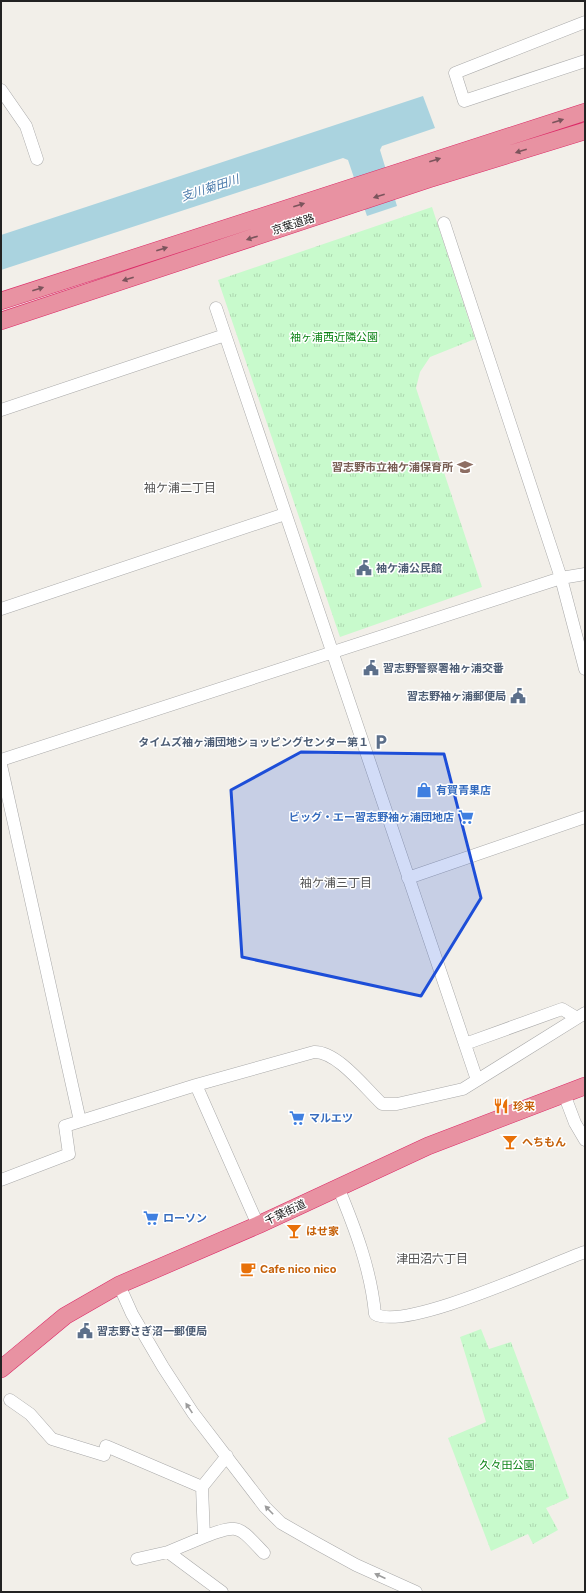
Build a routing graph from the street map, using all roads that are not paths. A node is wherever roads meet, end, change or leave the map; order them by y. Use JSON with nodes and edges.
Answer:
{"nodes":[{"id":1,"x":585,"y":22,"type":"edge"},
{"id":2,"x":585,"y":61,"type":"edge"},
{"id":3,"x":1,"y":90,"type":"edge"},
{"id":4,"x":585,"y":112,"type":"edge"},
{"id":5,"x":585,"y":131,"type":"edge"},
{"id":6,"x":37,"y":159,"type":"dead end"},
{"id":7,"x":400,"y":180,"type":"junction"},
{"id":8,"x":353,"y":196,"type":"junction"},
{"id":9,"x":444,"y":223,"type":"dead end"},
{"id":10,"x":1,"y":301,"type":"edge"},
{"id":11,"x":216,"y":308,"type":"dead end"},
{"id":12,"x":1,"y":320,"type":"edge"},
{"id":13,"x":225,"y":335,"type":"junction"},
{"id":14,"x":1,"y":410,"type":"edge"},
{"id":15,"x":285,"y":514,"type":"junction"},
{"id":16,"x":585,"y":574,"type":"edge"},
{"id":17,"x":560,"y":578,"type":"junction"},
{"id":18,"x":1,"y":609,"type":"edge"},
{"id":19,"x":332,"y":652,"type":"junction"},
{"id":20,"x":585,"y":669,"type":"edge"},
{"id":21,"x":1,"y":760,"type":"edge"},
{"id":22,"x":1,"y":765,"type":"edge"},
{"id":23,"x":585,"y":817,"type":"edge"},
{"id":24,"x":408,"y":878,"type":"junction"},
{"id":25,"x":581,"y":1015,"type":"edge"},
{"id":26,"x":464,"y":1044,"type":"junction"},
{"id":27,"x":477,"y":1080,"type":"junction"},
{"id":28,"x":196,"y":1085,"type":"junction"},
{"id":29,"x":585,"y":1086,"type":"edge"},
{"id":30,"x":564,"y":1094,"type":"junction"},
{"id":31,"x":80,"y":1121,"type":"junction"},
{"id":32,"x":585,"y":1140,"type":"edge"},
{"id":33,"x":1,"y":1180,"type":"edge"},
{"id":34,"x":338,"y":1187,"type":"junction"},
{"id":35,"x":258,"y":1224,"type":"junction"},
{"id":36,"x":585,"y":1252,"type":"edge"},
{"id":37,"x":119,"y":1285,"type":"junction"},
{"id":38,"x":1,"y":1369,"type":"edge"},
{"id":39,"x":10,"y":1400,"type":"dead end"},
{"id":40,"x":227,"y":1456,"type":"junction"},
{"id":41,"x":202,"y":1487,"type":"junction"},
{"id":42,"x":204,"y":1537,"type":"junction"},
{"id":43,"x":168,"y":1552,"type":"junction"},
{"id":44,"x":264,"y":1553,"type":"dead end"},
{"id":45,"x":138,"y":1559,"type":"dead end"},
{"id":46,"x":222,"y":1592,"type":"edge"},
{"id":47,"x":416,"y":1592,"type":"edge"}],
"edges":[{"from":1,"to":2,"type":"street"},
{"from":3,"to":6,"type":"street"},
{"from":7,"to":4,"type":"highway","name":"京葉道路","one_way":true},
{"from":5,"to":7,"type":"highway","name":"京葉道路","one_way":true},
{"from":7,"to":8,"type":"highway","name":"京葉道路"},
{"from":10,"to":8,"type":"highway","name":"京葉道路","one_way":true},
{"from":8,"to":12,"type":"highway","name":"京葉道路","one_way":true},
{"from":9,"to":17,"type":"street"},
{"from":11,"to":13,"type":"street"},
{"from":13,"to":14,"type":"street"},
{"from":13,"to":15,"type":"street"},
{"from":15,"to":18,"type":"street"},
{"from":15,"to":19,"type":"street"},
{"from":16,"to":17,"type":"street"},
{"from":17,"to":19,"type":"street"},
{"from":17,"to":20,"type":"street"},
{"from":19,"to":21,"type":"street"},
{"from":19,"to":24,"type":"street"},
{"from":22,"to":31,"type":"street"},
{"from":23,"to":24,"type":"street"},
{"from":24,"to":26,"type":"street"},
{"from":25,"to":26,"type":"street"},
{"from":25,"to":27,"type":"street"},
{"from":26,"to":27,"type":"street"},
{"from":27,"to":28,"type":"street"},
{"from":28,"to":31,"type":"street"},
{"from":28,"to":35,"type":"street"},
{"from":29,"to":30,"type":"highway","name":"千葉街道"},
{"from":30,"to":32,"type":"street"},
{"from":30,"to":34,"type":"highway","name":"千葉街道"},
{"from":31,"to":33,"type":"street"},
{"from":34,"to":35,"type":"highway","name":"千葉街道"},
{"from":34,"to":36,"type":"street"},
{"from":35,"to":37,"type":"highway","name":"千葉街道"},
{"from":37,"to":38,"type":"highway","name":"千葉街道"},
{"from":40,"to":37,"type":"street","one_way":true},
{"from":39,"to":41,"type":"street"},
{"from":40,"to":41,"type":"street"},
{"from":47,"to":40,"type":"street","one_way":true},
{"from":41,"to":42,"type":"street"},
{"from":42,"to":43,"type":"street"},
{"from":42,"to":44,"type":"street"},
{"from":43,"to":45,"type":"street"},
{"from":43,"to":46,"type":"street"}]}
